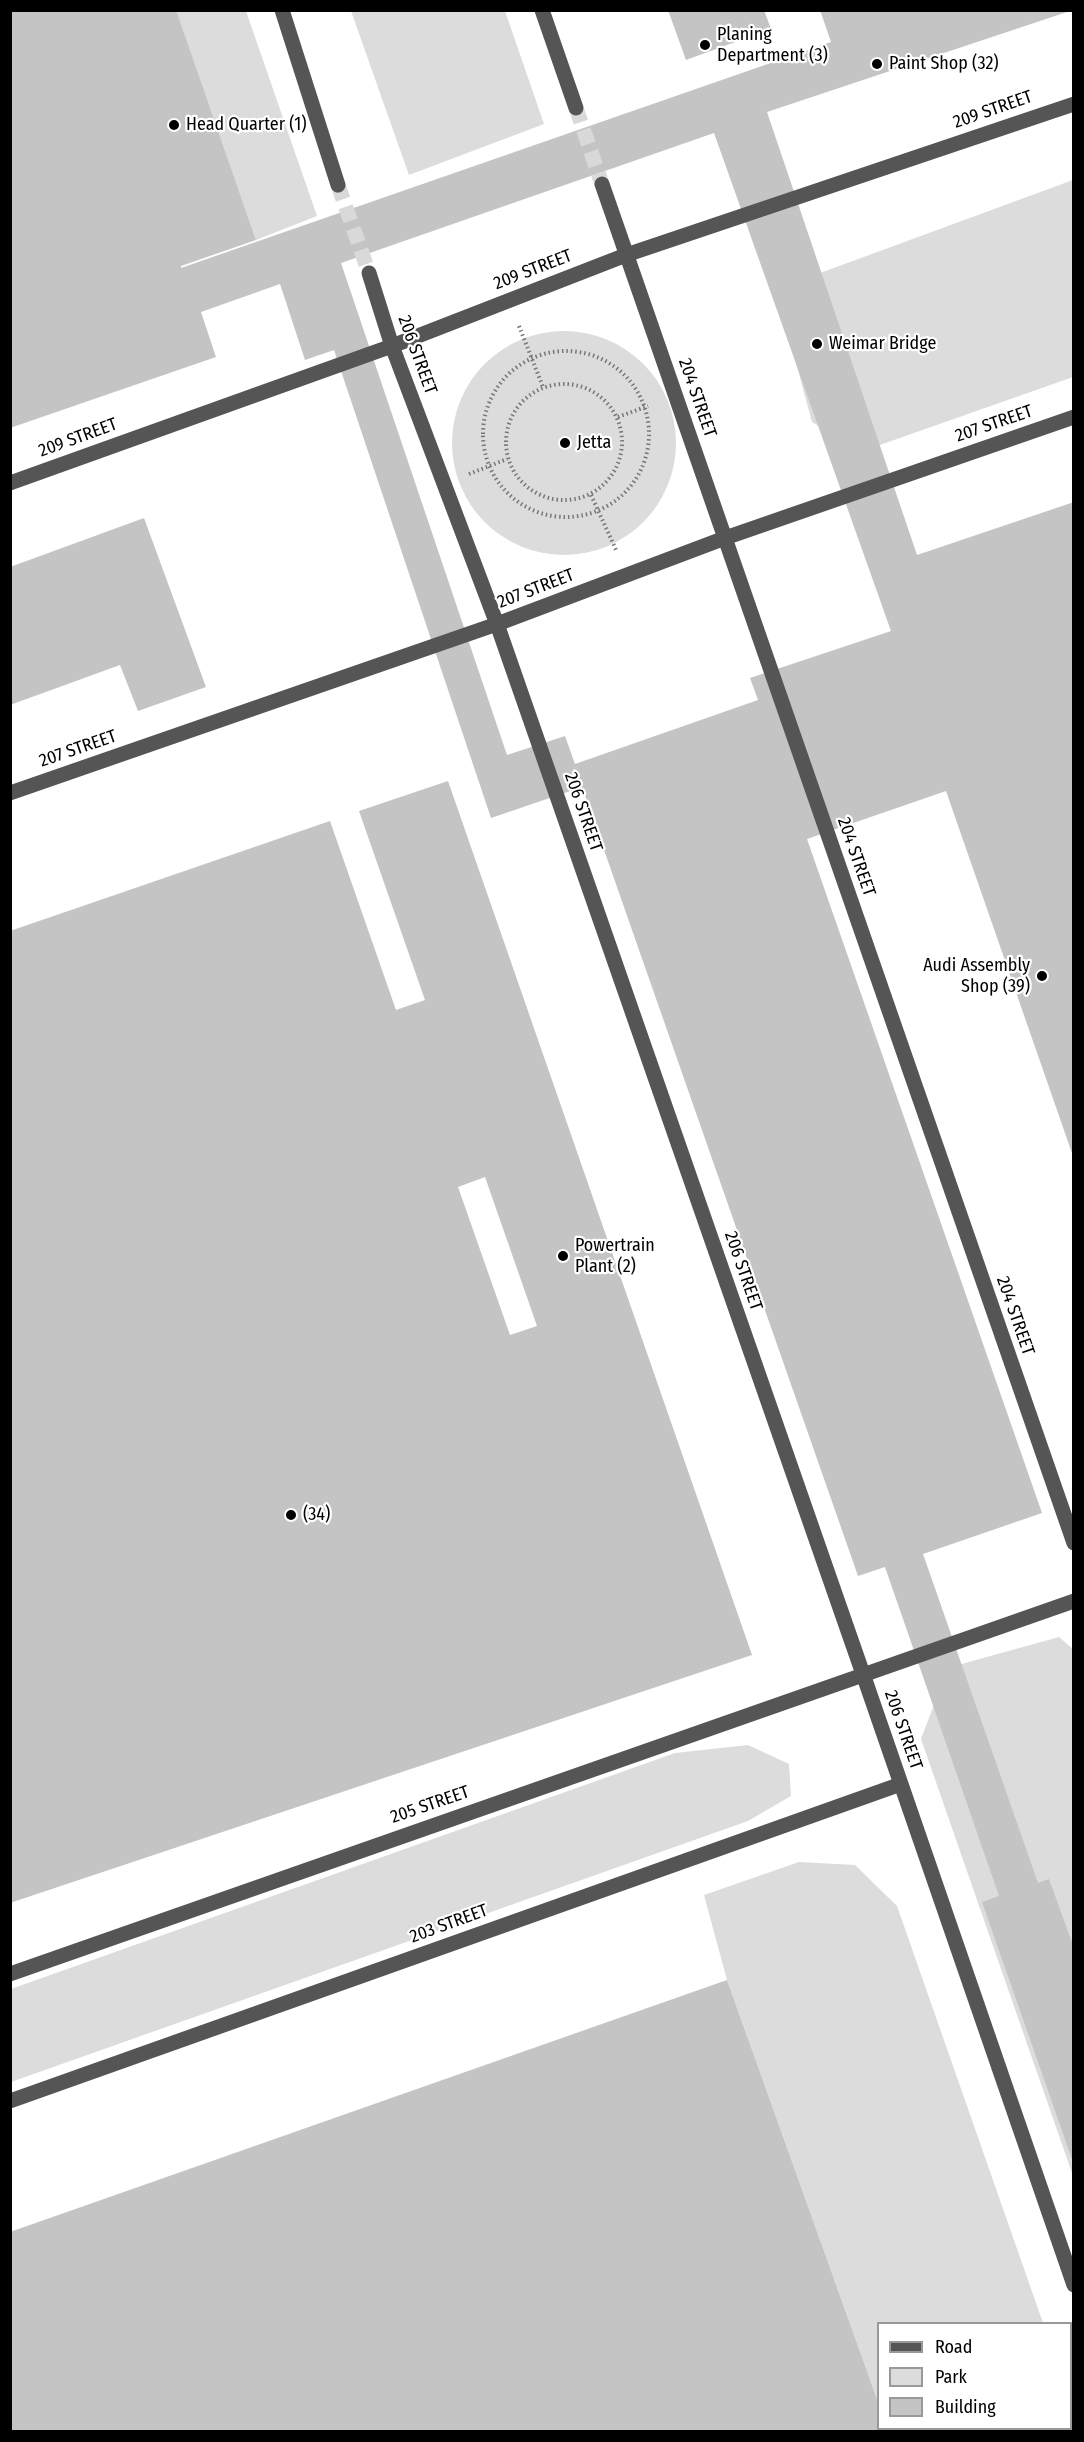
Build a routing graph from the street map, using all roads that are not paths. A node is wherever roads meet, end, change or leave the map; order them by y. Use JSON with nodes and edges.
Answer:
{"nodes":[{"id":1,"x":282,"y":10,"type":"edge"},
{"id":2,"x":542,"y":10,"type":"edge"},
{"id":3,"x":1074,"y":104,"type":"edge"},
{"id":4,"x":576,"y":108,"type":"tunnel mouth"},
{"id":5,"x":602,"y":184,"type":"tunnel mouth"},
{"id":6,"x":338,"y":185,"type":"tunnel mouth"},
{"id":7,"x":626,"y":255,"type":"junction"},
{"id":8,"x":369,"y":273,"type":"tunnel mouth"},
{"id":9,"x":392,"y":346,"type":"junction"},
{"id":10,"x":1074,"y":417,"type":"edge"},
{"id":11,"x":10,"y":483,"type":"edge"},
{"id":12,"x":725,"y":538,"type":"junction"},
{"id":13,"x":497,"y":624,"type":"junction"},
{"id":14,"x":10,"y":794,"type":"edge"},
{"id":15,"x":1074,"y":1543,"type":"edge"},
{"id":16,"x":1074,"y":1601,"type":"edge"},
{"id":17,"x":863,"y":1674,"type":"junction"},
{"id":18,"x":902,"y":1784,"type":"junction"},
{"id":19,"x":10,"y":1974,"type":"edge"},
{"id":20,"x":10,"y":2101,"type":"edge"},
{"id":21,"x":1074,"y":2285,"type":"edge"}],
"edges":[{"from":1,"to":6,"type":"street"},
{"from":2,"to":4,"type":"street"},
{"from":3,"to":7,"type":"street","name":"209 STREET"},
{"from":5,"to":7,"type":"street","name":"204 STREET"},
{"from":7,"to":9,"type":"street","name":"209 STREET"},
{"from":7,"to":12,"type":"street","name":"204 STREET"},
{"from":8,"to":9,"type":"street","name":"206 STREET"},
{"from":9,"to":11,"type":"street","name":"209 STREET"},
{"from":9,"to":13,"type":"street","name":"206 STREET"},
{"from":10,"to":12,"type":"street","name":"207 STREET"},
{"from":12,"to":13,"type":"street","name":"207 STREET"},
{"from":12,"to":15,"type":"street","name":"204 STREET"},
{"from":13,"to":14,"type":"street","name":"207 STREET"},
{"from":13,"to":17,"type":"street","name":"206 STREET"},
{"from":16,"to":17,"type":"street","name":"205 STREET"},
{"from":17,"to":18,"type":"street","name":"206 STREET"},
{"from":17,"to":19,"type":"street","name":"205 STREET"},
{"from":18,"to":20,"type":"street","name":"203 STREET"},
{"from":18,"to":21,"type":"street","name":"206 STREET"}]}
